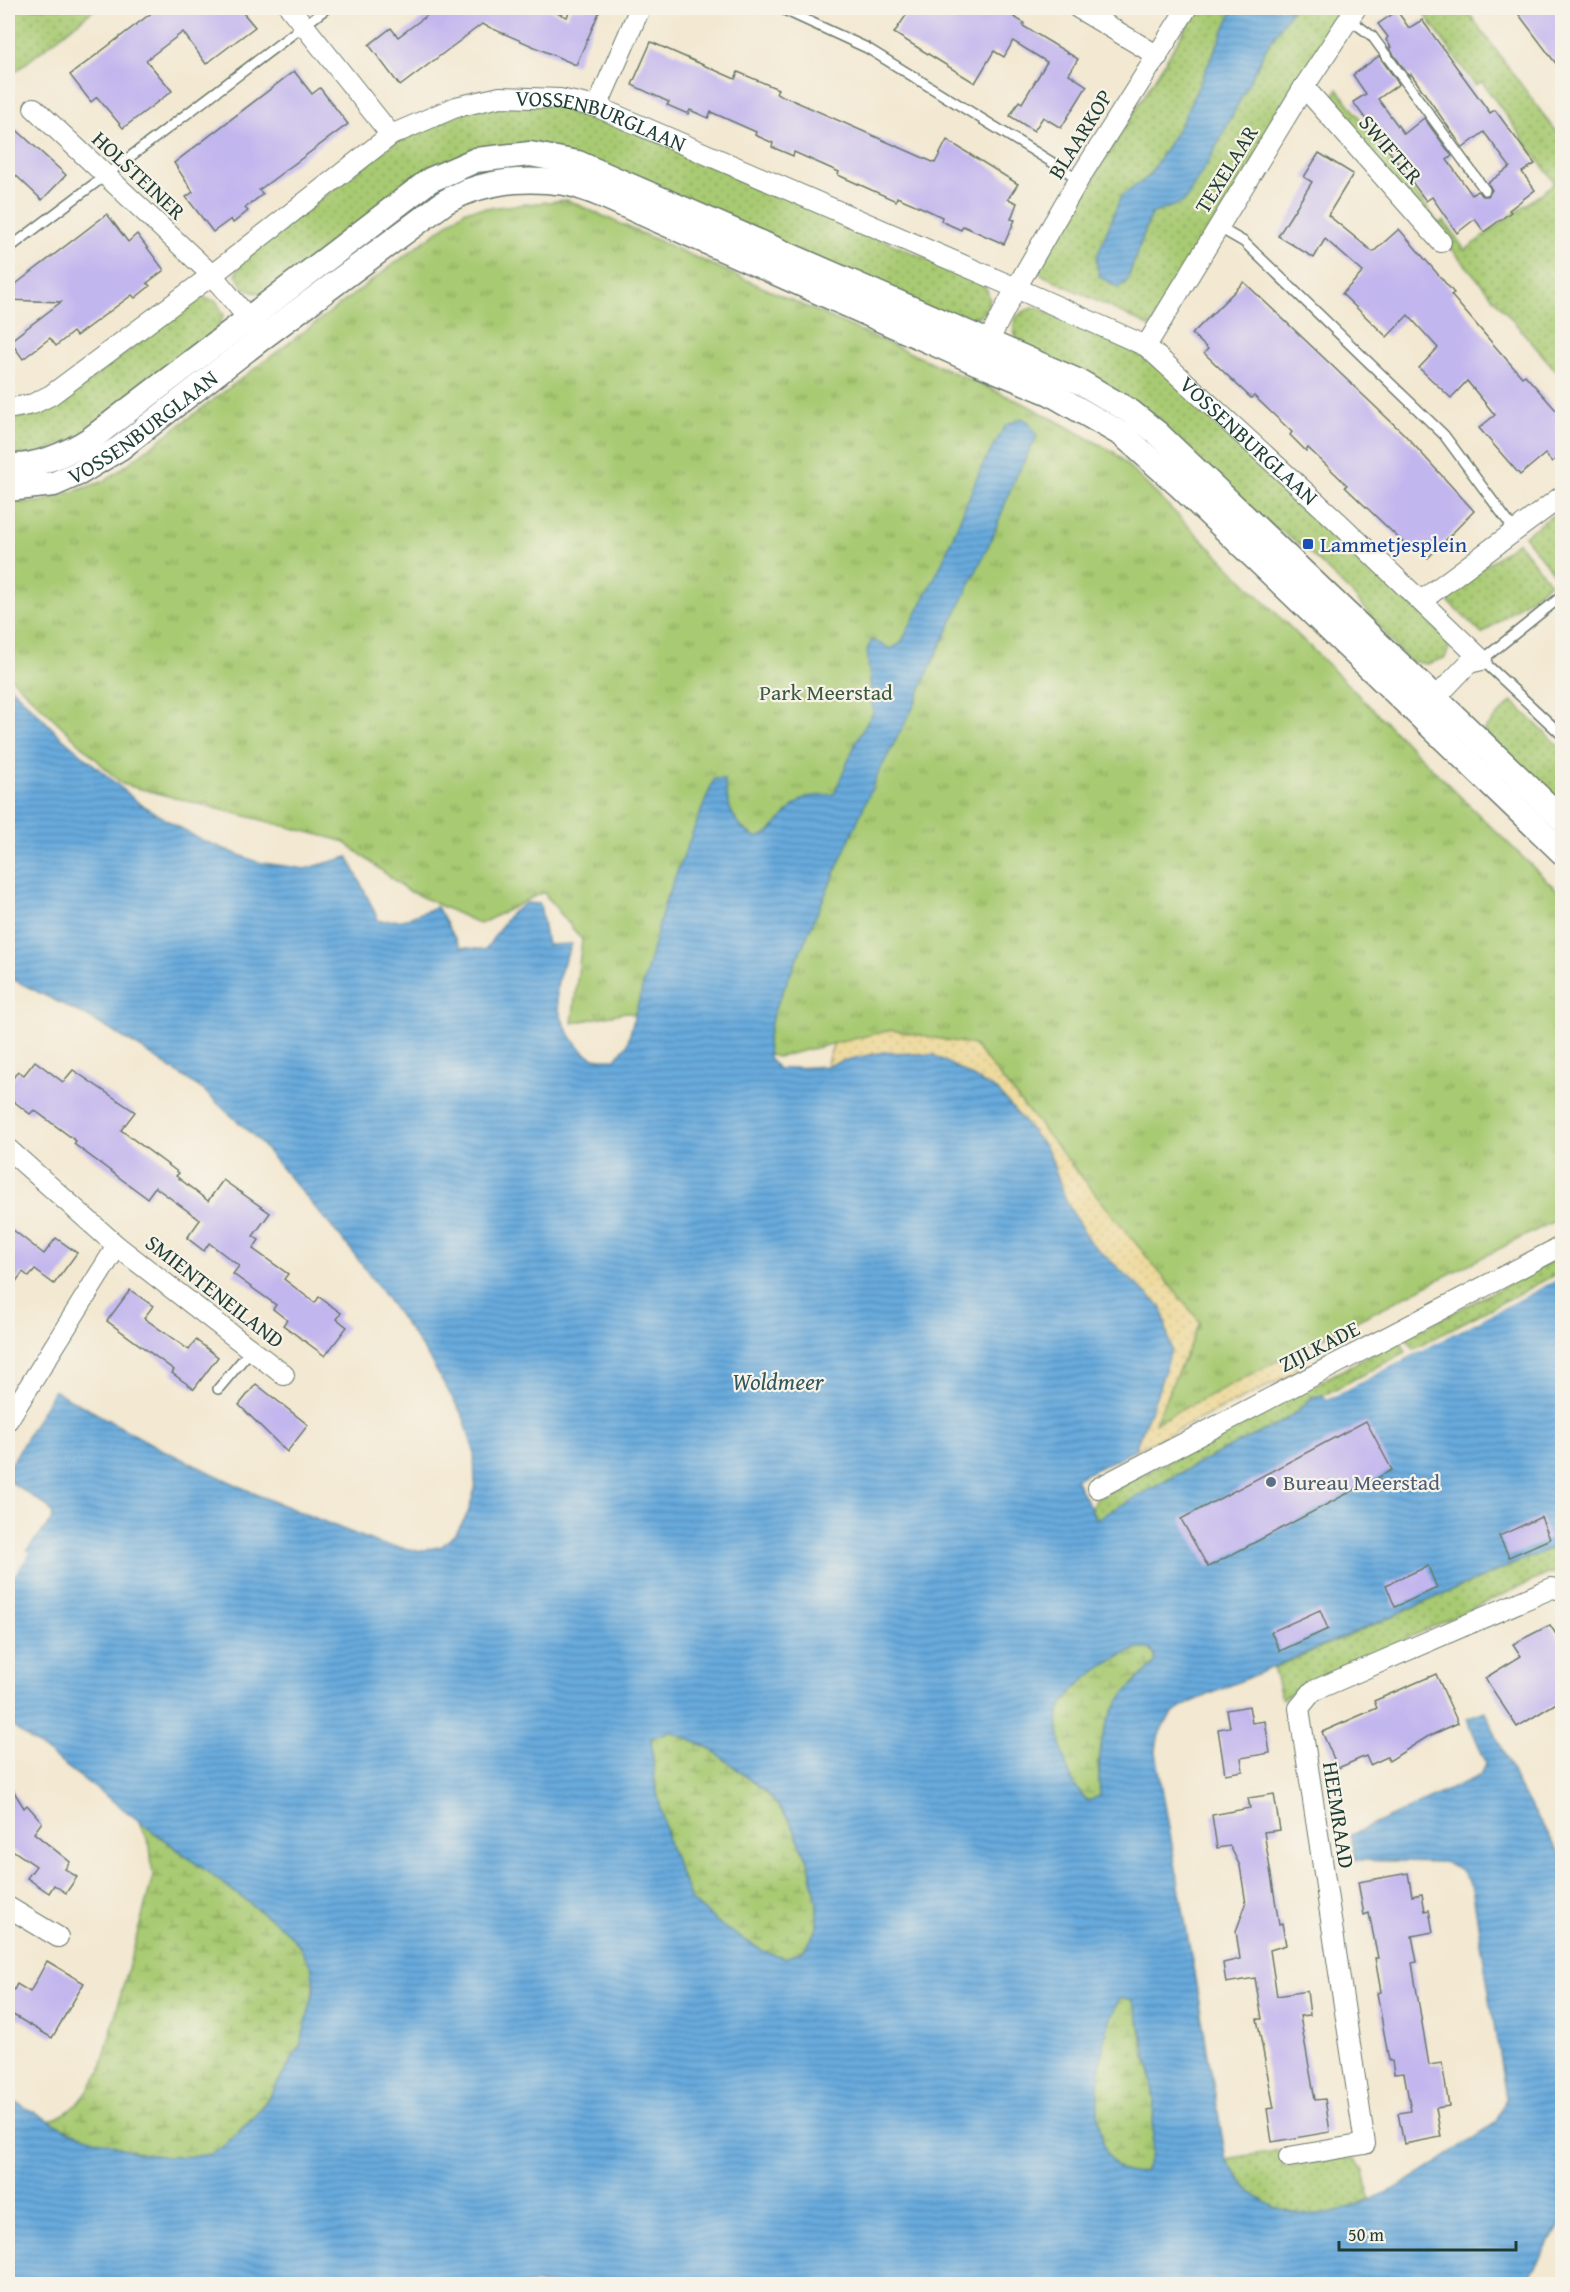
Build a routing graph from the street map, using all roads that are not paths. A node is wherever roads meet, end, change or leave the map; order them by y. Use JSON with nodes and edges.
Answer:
{"nodes":[{"id":1,"x":290,"y":8,"type":"edge"},
{"id":2,"x":327,"y":8,"type":"edge"},
{"id":3,"x":640,"y":8,"type":"edge"},
{"id":4,"x":780,"y":8,"type":"edge"},
{"id":5,"x":1078,"y":8,"type":"edge"},
{"id":6,"x":1187,"y":8,"type":"edge"},
{"id":7,"x":1352,"y":13,"type":"edge"},
{"id":8,"x":303,"y":25,"type":"junction"},
{"id":9,"x":1158,"y":56,"type":"junction"},
{"id":10,"x":1304,"y":87,"type":"junction"},
{"id":11,"x":597,"y":107,"type":"junction"},
{"id":12,"x":34,"y":108,"type":"dead end"},
{"id":13,"x":391,"y":135,"type":"junction"},
{"id":14,"x":104,"y":176,"type":"junction"},
{"id":15,"x":1079,"y":179,"type":"junction"},
{"id":16,"x":1485,"y":190,"type":"dead end"},
{"id":17,"x":1218,"y":227,"type":"junction"},
{"id":18,"x":1441,"y":242,"type":"dead end"},
{"id":19,"x":8,"y":249,"type":"edge"},
{"id":20,"x":212,"y":275,"type":"junction"},
{"id":21,"x":1016,"y":288,"type":"junction"},
{"id":22,"x":256,"y":328,"type":"junction"},
{"id":23,"x":986,"y":341,"type":"junction"},
{"id":24,"x":1146,"y":346,"type":"junction"},
{"id":25,"x":978,"y":363,"type":"junction"},
{"id":26,"x":8,"y":409,"type":"edge"},
{"id":27,"x":8,"y":466,"type":"edge"},
{"id":28,"x":8,"y":489,"type":"edge"},
{"id":29,"x":1563,"y":496,"type":"edge"},
{"id":30,"x":1515,"y":531,"type":"junction"},
{"id":31,"x":1563,"y":596,"type":"edge"},
{"id":32,"x":1421,"y":601,"type":"junction"},
{"id":33,"x":1482,"y":660,"type":"junction"},
{"id":34,"x":1436,"y":698,"type":"junction"},
{"id":35,"x":1419,"y":716,"type":"junction"},
{"id":36,"x":1563,"y":735,"type":"edge"},
{"id":37,"x":1563,"y":819,"type":"edge"},
{"id":38,"x":1563,"y":852,"type":"edge"},
{"id":39,"x":8,"y":1149,"type":"edge"},
{"id":40,"x":117,"y":1245,"type":"junction"},
{"id":41,"x":1563,"y":1246,"type":"edge"},
{"id":42,"x":251,"y":1350,"type":"junction"},
{"id":43,"x":284,"y":1376,"type":"dead end"},
{"id":44,"x":218,"y":1389,"type":"dead end"},
{"id":45,"x":8,"y":1420,"type":"edge"},
{"id":46,"x":1098,"y":1488,"type":"dead end"},
{"id":47,"x":1563,"y":1590,"type":"edge"},
{"id":48,"x":8,"y":1910,"type":"edge"},
{"id":49,"x":58,"y":1936,"type":"dead end"},
{"id":50,"x":1289,"y":2157,"type":"dead end"}],
"edges":[{"from":1,"to":8,"type":"street"},
{"from":2,"to":8,"type":"lane"},
{"from":3,"to":11,"type":"street"},
{"from":4,"to":15,"type":"lane"},
{"from":5,"to":9,"type":"street"},
{"from":6,"to":9,"type":"street","name":"BLAARKOP"},
{"from":7,"to":10,"type":"street","name":"TEXELAAR"},
{"from":7,"to":16,"type":"lane","name":"TEXELAAR"},
{"from":8,"to":13,"type":"street"},
{"from":8,"to":14,"type":"lane"},
{"from":9,"to":15,"type":"street","name":"BLAARKOP"},
{"from":10,"to":17,"type":"street","name":"TEXELAAR"},
{"from":10,"to":18,"type":"street","name":"SWIFTER"},
{"from":11,"to":13,"type":"street","name":"VOSSENBURGLAAN"},
{"from":11,"to":21,"type":"street","name":"VOSSENBURGLAAN"},
{"from":12,"to":14,"type":"street","name":"HOLSTEINER"},
{"from":13,"to":20,"type":"street","name":"VOSSENBURGLAAN"},
{"from":14,"to":19,"type":"lane"},
{"from":14,"to":20,"type":"street","name":"HOLSTEINER"},
{"from":15,"to":21,"type":"street","name":"BLAARKOP"},
{"from":17,"to":24,"type":"street","name":"TEXELAAR"},
{"from":17,"to":30,"type":"lane"},
{"from":20,"to":22,"type":"street"},
{"from":20,"to":26,"type":"street","name":"VOSSENBURGLAAN"},
{"from":21,"to":23,"type":"street"},
{"from":21,"to":24,"type":"street","name":"VOSSENBURGLAAN"},
{"from":22,"to":23,"type":"street","name":"VOSSENBURGLAAN"},
{"from":22,"to":25,"type":"street","name":"VOSSENBURGLAAN"},
{"from":22,"to":27,"type":"street","name":"VOSSENBURGLAAN"},
{"from":22,"to":28,"type":"street","name":"VOSSENBURGLAAN"},
{"from":23,"to":25,"type":"street"},
{"from":23,"to":34,"type":"street","name":"VOSSENBURGLAAN"},
{"from":24,"to":32,"type":"street","name":"VOSSENBURGLAAN"},
{"from":25,"to":35,"type":"street","name":"VOSSENBURGLAAN"},
{"from":29,"to":30,"type":"street"},
{"from":30,"to":32,"type":"street"},
{"from":31,"to":33,"type":"lane"},
{"from":32,"to":33,"type":"street","name":"VOSSENBURGLAAN"},
{"from":33,"to":34,"type":"street"},
{"from":33,"to":36,"type":"lane","name":"VOSSENBURGLAAN"},
{"from":34,"to":35,"type":"street"},
{"from":34,"to":37,"type":"street","name":"VOSSENBURGLAAN"},
{"from":35,"to":38,"type":"street","name":"VOSSENBURGLAAN"},
{"from":39,"to":40,"type":"street","name":"SMIENTENEILAND"},
{"from":40,"to":42,"type":"street","name":"SMIENTENEILAND"},
{"from":40,"to":45,"type":"street","name":"SMIENTENEILAND"},
{"from":41,"to":46,"type":"street","name":"ZIJLKADE"},
{"from":42,"to":43,"type":"street","name":"SMIENTENEILAND"},
{"from":42,"to":44,"type":"lane"},
{"from":47,"to":50,"type":"street","name":"HEEMRAAD"},
{"from":48,"to":49,"type":"street"}]}
